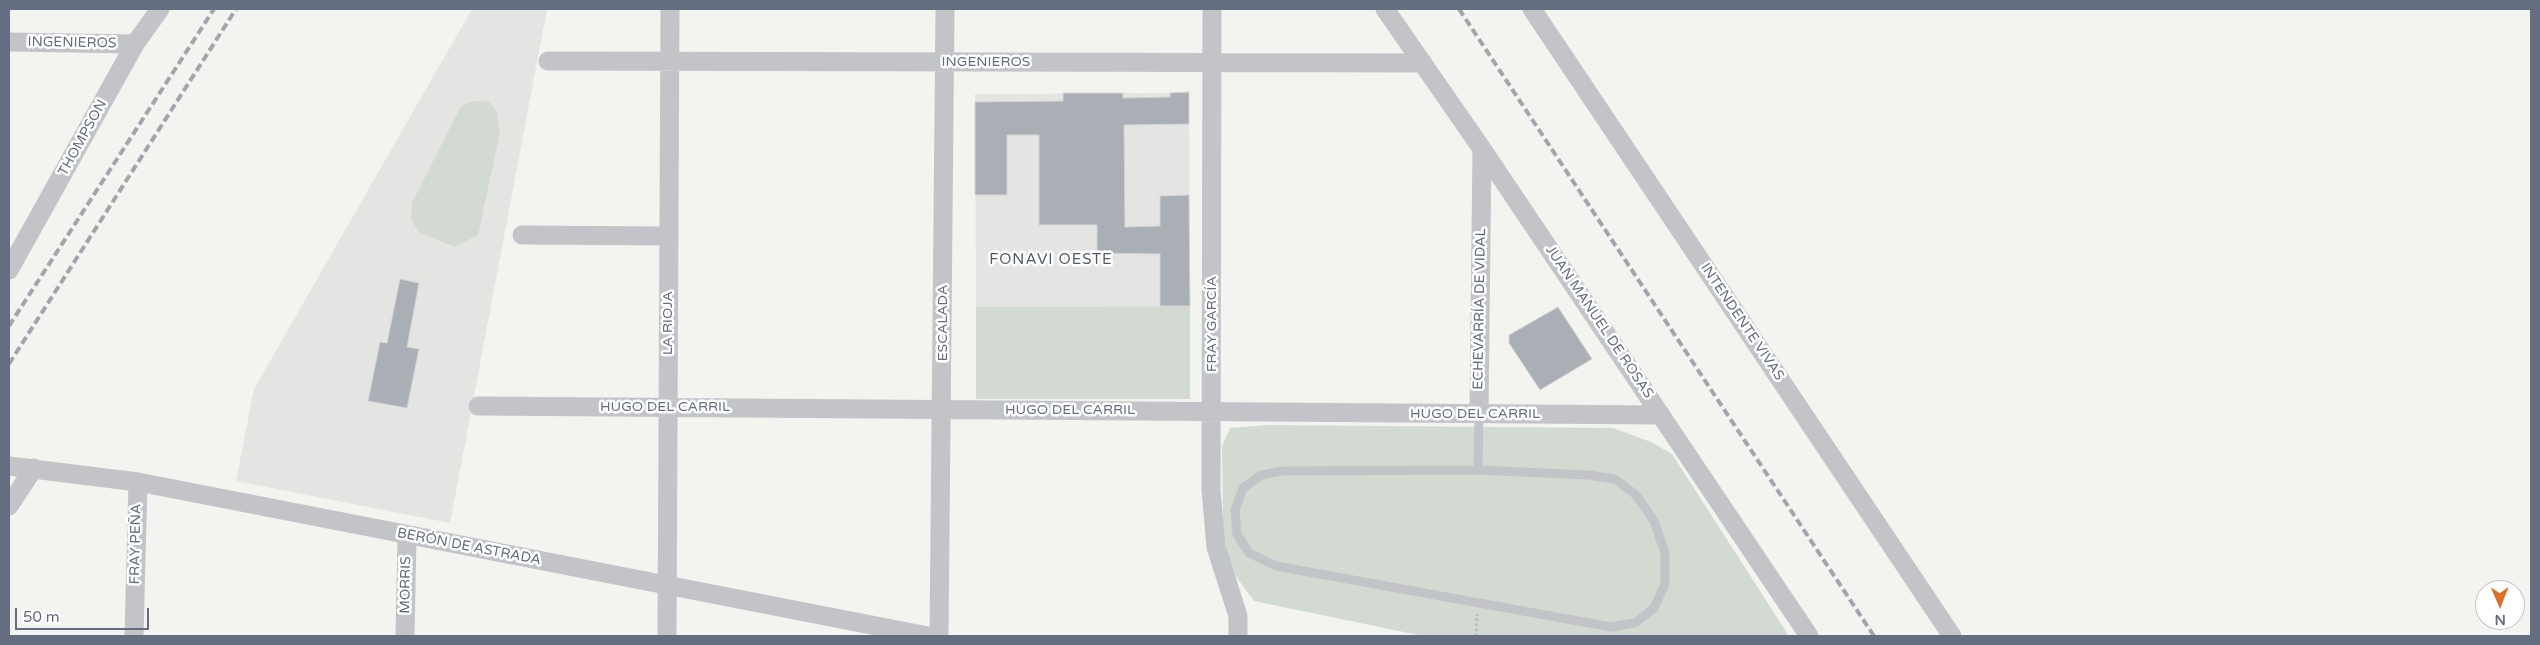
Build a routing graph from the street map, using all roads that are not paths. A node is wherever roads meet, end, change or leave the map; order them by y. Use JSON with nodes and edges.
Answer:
{"nodes":[{"id":1,"x":160,"y":9,"type":"edge"},
{"id":2,"x":670,"y":9,"type":"edge"},
{"id":3,"x":945,"y":9,"type":"edge"},
{"id":4,"x":1212,"y":9,"type":"edge"},
{"id":5,"x":1385,"y":9,"type":"edge"},
{"id":6,"x":1532,"y":9,"type":"edge"},
{"id":7,"x":9,"y":42,"type":"edge"},
{"id":8,"x":135,"y":44,"type":"junction"},
{"id":9,"x":548,"y":61,"type":"dead end"},
{"id":10,"x":670,"y":62,"type":"junction"},
{"id":11,"x":945,"y":62,"type":"junction"},
{"id":12,"x":1212,"y":63,"type":"junction"},
{"id":13,"x":1423,"y":63,"type":"junction"},
{"id":14,"x":1482,"y":149,"type":"junction"},
{"id":15,"x":522,"y":235,"type":"dead end"},
{"id":16,"x":669,"y":236,"type":"junction"},
{"id":17,"x":9,"y":270,"type":"edge"},
{"id":18,"x":478,"y":406,"type":"dead end"},
{"id":19,"x":668,"y":407,"type":"junction"},
{"id":20,"x":942,"y":409,"type":"junction"},
{"id":21,"x":1212,"y":412,"type":"junction"},
{"id":22,"x":1479,"y":414,"type":"junction"},
{"id":23,"x":1661,"y":415,"type":"junction"},
{"id":24,"x":9,"y":466,"type":"edge"},
{"id":25,"x":34,"y":468,"type":"junction"},
{"id":26,"x":1478,"y":470,"type":"junction"},
{"id":27,"x":138,"y":482,"type":"junction"},
{"id":28,"x":9,"y":506,"type":"edge"},
{"id":29,"x":407,"y":535,"type":"junction"},
{"id":30,"x":667,"y":585,"type":"junction"},
{"id":31,"x":134,"y":636,"type":"edge"},
{"id":32,"x":405,"y":636,"type":"edge"},
{"id":33,"x":667,"y":636,"type":"edge"},
{"id":34,"x":928,"y":636,"type":"edge"},
{"id":35,"x":940,"y":636,"type":"edge"},
{"id":36,"x":1238,"y":636,"type":"edge"},
{"id":37,"x":1810,"y":636,"type":"edge"},
{"id":38,"x":1952,"y":636,"type":"edge"}],
"edges":[{"from":1,"to":8,"type":"street","name":"THOMPSON"},
{"from":2,"to":10,"type":"street","name":"LA RIOJA"},
{"from":3,"to":11,"type":"street","name":"ESCALADA"},
{"from":4,"to":12,"type":"street","name":"FRAY GARCÍA"},
{"from":5,"to":13,"type":"street","name":"JUAN MANUEL DE ROSAS"},
{"from":6,"to":38,"type":"street","name":"INTENDENTE VIVAS"},
{"from":7,"to":8,"type":"street","name":"INGENIEROS"},
{"from":8,"to":17,"type":"street","name":"THOMPSON"},
{"from":9,"to":10,"type":"street","name":"INGENIEROS"},
{"from":10,"to":11,"type":"street","name":"INGENIEROS"},
{"from":10,"to":16,"type":"street","name":"LA RIOJA"},
{"from":11,"to":12,"type":"street","name":"INGENIEROS"},
{"from":11,"to":20,"type":"street","name":"ESCALADA"},
{"from":12,"to":13,"type":"street","name":"INGENIEROS"},
{"from":12,"to":21,"type":"street","name":"FRAY GARCÍA"},
{"from":13,"to":14,"type":"street","name":"JUAN MANUEL DE ROSAS"},
{"from":14,"to":22,"type":"street","name":"ECHEVARRÍA DE VIDAL"},
{"from":14,"to":23,"type":"street","name":"JUAN MANUEL DE ROSAS"},
{"from":15,"to":16,"type":"street"},
{"from":16,"to":19,"type":"street","name":"LA RIOJA"},
{"from":18,"to":19,"type":"street","name":"HUGO DEL CARRIL"},
{"from":19,"to":20,"type":"street","name":"HUGO DEL CARRIL"},
{"from":19,"to":30,"type":"street","name":"LA RIOJA"},
{"from":20,"to":21,"type":"street","name":"HUGO DEL CARRIL"},
{"from":20,"to":35,"type":"street","name":"ESCALADA"},
{"from":21,"to":22,"type":"street","name":"HUGO DEL CARRIL"},
{"from":21,"to":36,"type":"street","name":"FRAY GARCÍA"},
{"from":22,"to":23,"type":"street","name":"HUGO DEL CARRIL"},
{"from":22,"to":26,"type":"lane","name":"ECHEVARRÍA DE VIDAL"},
{"from":23,"to":37,"type":"street","name":"JUAN MANUEL DE ROSAS"},
{"from":24,"to":25,"type":"street","name":"BERÓN DE ASTRADA"},
{"from":25,"to":27,"type":"street","name":"BERÓN DE ASTRADA"},
{"from":25,"to":28,"type":"street"},
{"from":26,"to":26,"type":"lane"},
{"from":27,"to":29,"type":"street","name":"BERÓN DE ASTRADA"},
{"from":27,"to":31,"type":"street","name":"FRAY PEÑA"},
{"from":29,"to":30,"type":"street","name":"BERÓN DE ASTRADA"},
{"from":29,"to":32,"type":"street","name":"MORRIS"},
{"from":30,"to":33,"type":"street","name":"LA RIOJA"},
{"from":30,"to":34,"type":"street","name":"BERÓN DE ASTRADA"}]}
